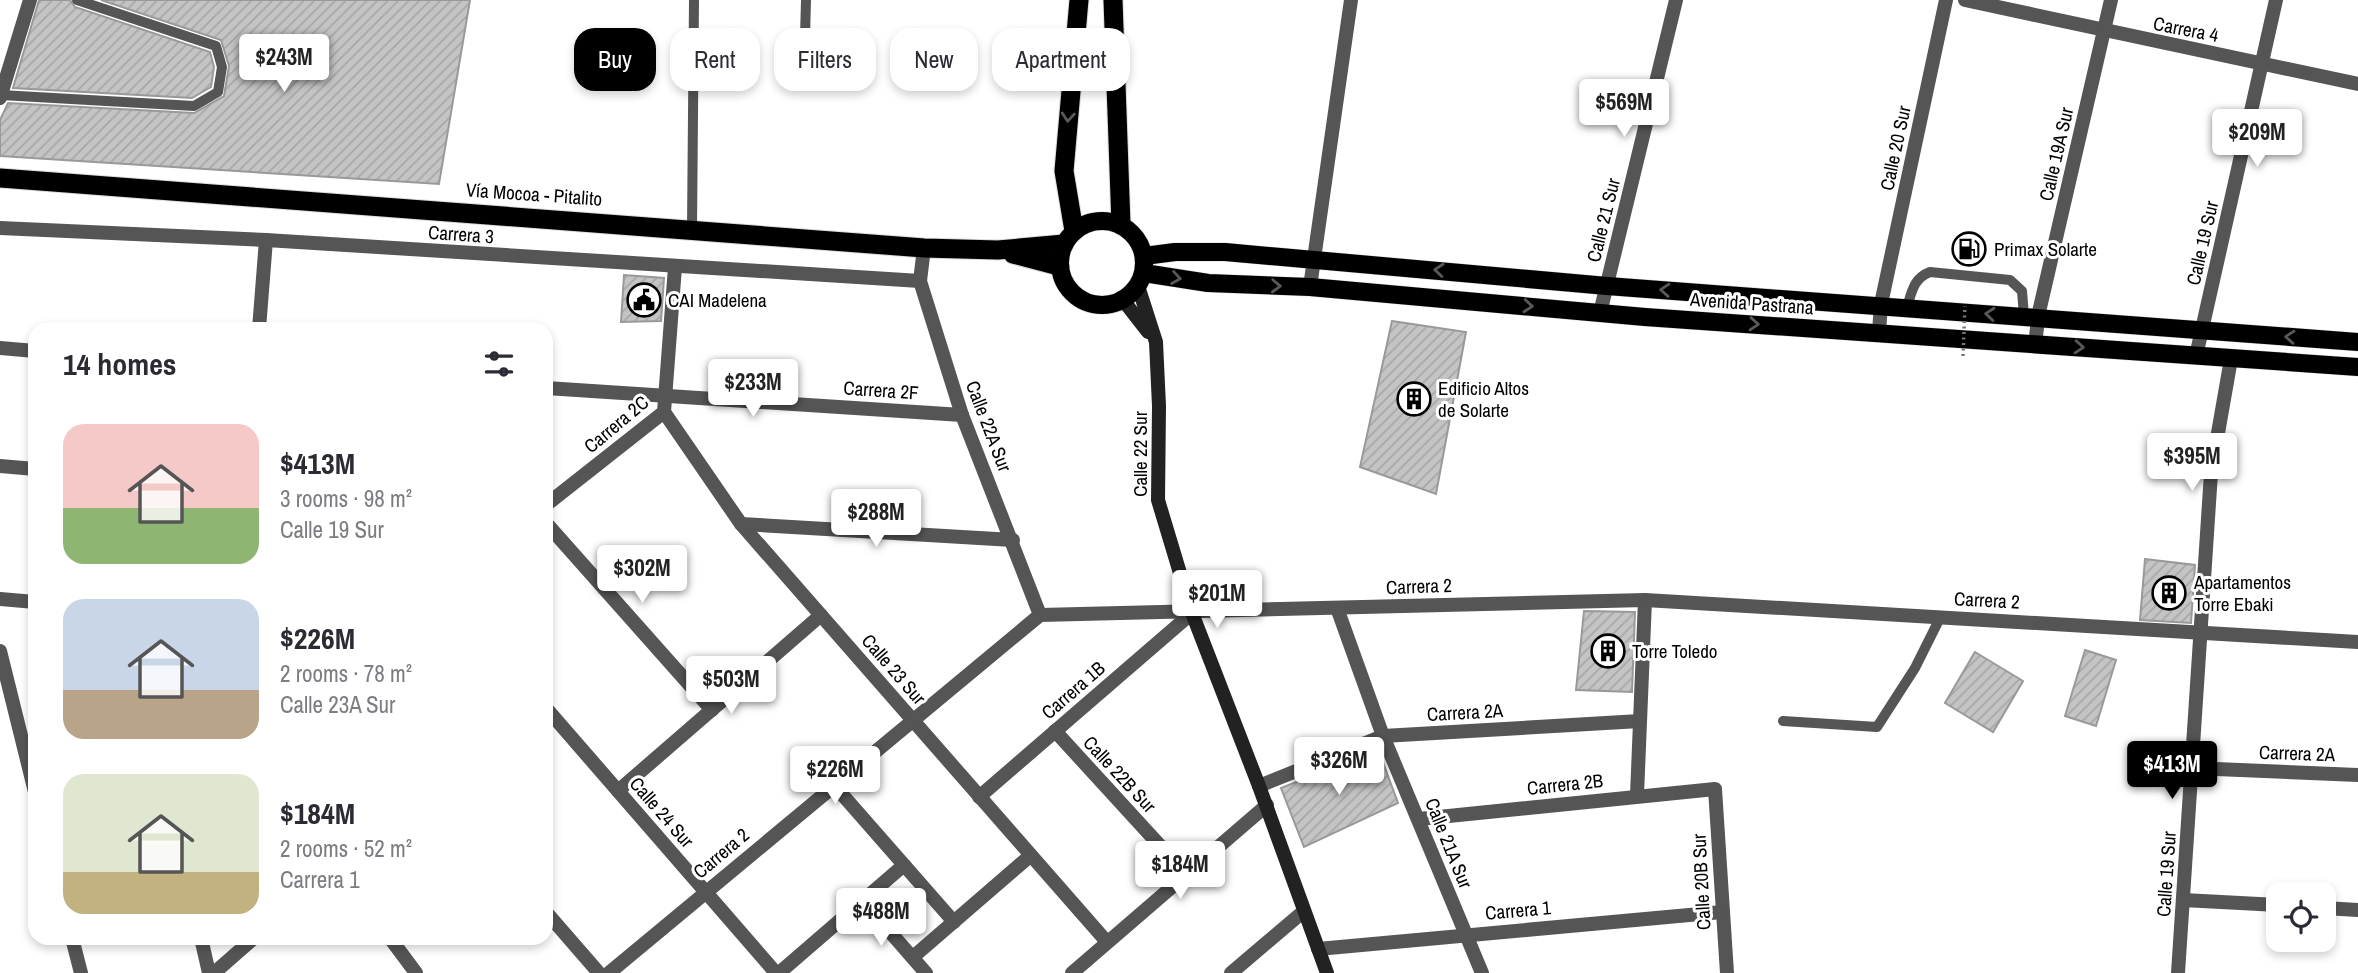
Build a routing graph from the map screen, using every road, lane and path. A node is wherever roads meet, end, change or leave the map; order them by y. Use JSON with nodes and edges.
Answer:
{"nodes":[{"id":1,"x":77,"y":0,"type":"edge"},
{"id":2,"x":694,"y":0,"type":"edge"},
{"id":3,"x":806,"y":0,"type":"edge"},
{"id":4,"x":1079,"y":0,"type":"edge"},
{"id":5,"x":1113,"y":0,"type":"edge"},
{"id":6,"x":1351,"y":0,"type":"edge"},
{"id":7,"x":1676,"y":0,"type":"edge"},
{"id":8,"x":1946,"y":0,"type":"edge"},
{"id":9,"x":1965,"y":0,"type":"edge"},
{"id":10,"x":2110,"y":0,"type":"edge"},
{"id":11,"x":2276,"y":0,"type":"edge"},
{"id":12,"x":24,"y":2,"type":"edge"},
{"id":13,"x":805,"y":28,"type":"edge"},
{"id":14,"x":2103,"y":32,"type":"junction"},
{"id":15,"x":2263,"y":64,"type":"junction"},
{"id":16,"x":2358,"y":84,"type":"edge"},
{"id":17,"x":1,"y":97,"type":"edge"},
{"id":18,"x":0,"y":178,"type":"edge"},
{"id":19,"x":1121,"y":225,"type":"junction"},
{"id":20,"x":0,"y":228,"type":"edge"},
{"id":21,"x":691,"y":228,"type":"junction"},
{"id":22,"x":1069,"y":237,"type":"junction"},
{"id":23,"x":266,"y":240,"type":"junction"},
{"id":24,"x":924,"y":248,"type":"junction"},
{"id":25,"x":998,"y":250,"type":"junction"},
{"id":26,"x":1312,"y":260,"type":"junction"},
{"id":27,"x":1059,"y":266,"type":"junction"},
{"id":28,"x":675,"y":267,"type":"junction"},
{"id":29,"x":1142,"y":272,"type":"junction"},
{"id":30,"x":920,"y":281,"type":"junction"},
{"id":31,"x":1606,"y":286,"type":"junction"},
{"id":32,"x":1310,"y":287,"type":"junction"},
{"id":33,"x":1124,"y":300,"type":"junction"},
{"id":34,"x":1881,"y":304,"type":"junction"},
{"id":35,"x":1965,"y":306,"type":"dead end"},
{"id":36,"x":1907,"y":307,"type":"junction"},
{"id":37,"x":1600,"y":313,"type":"junction"},
{"id":38,"x":2031,"y":317,"type":"junction"},
{"id":39,"x":260,"y":322,"type":"edge"},
{"id":40,"x":2201,"y":331,"type":"junction"},
{"id":41,"x":1879,"y":332,"type":"junction"},
{"id":42,"x":1156,"y":342,"type":"junction"},
{"id":43,"x":2358,"y":342,"type":"edge"},
{"id":44,"x":2035,"y":344,"type":"junction"},
{"id":45,"x":0,"y":348,"type":"edge"},
{"id":46,"x":28,"y":350,"type":"edge"},
{"id":47,"x":1963,"y":356,"type":"dead end"},
{"id":48,"x":2196,"y":356,"type":"junction"},
{"id":49,"x":2231,"y":359,"type":"junction"},
{"id":50,"x":2358,"y":367,"type":"edge"},
{"id":51,"x":553,"y":388,"type":"edge"},
{"id":52,"x":666,"y":395,"type":"junction"},
{"id":53,"x":664,"y":412,"type":"junction"},
{"id":54,"x":962,"y":415,"type":"junction"},
{"id":55,"x":0,"y":466,"type":"edge"},
{"id":56,"x":28,"y":468,"type":"edge"},
{"id":57,"x":553,"y":499,"type":"edge"},
{"id":58,"x":741,"y":524,"type":"junction"},
{"id":59,"x":553,"y":531,"type":"edge"},
{"id":60,"x":1013,"y":540,"type":"junction"},
{"id":61,"x":0,"y":599,"type":"edge"},
{"id":62,"x":1646,"y":600,"type":"junction"},
{"id":63,"x":28,"y":601,"type":"edge"},
{"id":64,"x":1337,"y":608,"type":"junction"},
{"id":65,"x":1192,"y":613,"type":"junction"},
{"id":66,"x":821,"y":615,"type":"junction"},
{"id":67,"x":1040,"y":615,"type":"junction"},
{"id":68,"x":1941,"y":616,"type":"junction"},
{"id":69,"x":2202,"y":632,"type":"junction"},
{"id":70,"x":2358,"y":642,"type":"edge"},
{"id":71,"x":0,"y":651,"type":"edge"},
{"id":72,"x":712,"y":710,"type":"junction"},
{"id":73,"x":553,"y":716,"type":"edge"},
{"id":74,"x":911,"y":719,"type":"junction"},
{"id":75,"x":1783,"y":721,"type":"dead end"},
{"id":76,"x":1640,"y":722,"type":"junction"},
{"id":77,"x":1055,"y":731,"type":"junction"},
{"id":78,"x":1383,"y":736,"type":"junction"},
{"id":79,"x":28,"y":764,"type":"edge"},
{"id":80,"x":2192,"y":768,"type":"junction"},
{"id":81,"x":2358,"y":775,"type":"edge"},
{"id":82,"x":834,"y":784,"type":"junction"},
{"id":83,"x":1259,"y":786,"type":"junction"},
{"id":84,"x":1715,"y":789,"type":"joint"},
{"id":85,"x":618,"y":791,"type":"junction"},
{"id":86,"x":1637,"y":795,"type":"junction"},
{"id":87,"x":979,"y":797,"type":"junction"},
{"id":88,"x":1267,"y":805,"type":"junction"},
{"id":89,"x":1419,"y":819,"type":"junction"},
{"id":90,"x":1030,"y":856,"type":"junction"},
{"id":91,"x":904,"y":865,"type":"junction"},
{"id":92,"x":1185,"y":873,"type":"junction"},
{"id":93,"x":706,"y":891,"type":"junction"},
{"id":94,"x":2183,"y":900,"type":"junction"},
{"id":95,"x":863,"y":901,"type":"junction"},
{"id":96,"x":2266,"y":904,"type":"edge"},
{"id":97,"x":2336,"y":909,"type":"edge"},
{"id":98,"x":2358,"y":910,"type":"edge"},
{"id":99,"x":1304,"y":911,"type":"junction"},
{"id":100,"x":1722,"y":912,"type":"junction"},
{"id":101,"x":553,"y":920,"type":"edge"},
{"id":102,"x":954,"y":922,"type":"junction"},
{"id":103,"x":1465,"y":934,"type":"junction"},
{"id":104,"x":1107,"y":942,"type":"junction"},
{"id":105,"x":74,"y":945,"type":"edge"},
{"id":106,"x":203,"y":945,"type":"edge"},
{"id":107,"x":246,"y":945,"type":"edge"},
{"id":108,"x":395,"y":945,"type":"edge"},
{"id":109,"x":1318,"y":949,"type":"junction"},
{"id":110,"x":912,"y":957,"type":"junction"},
{"id":111,"x":81,"y":973,"type":"edge"},
{"id":112,"x":209,"y":973,"type":"edge"},
{"id":113,"x":215,"y":973,"type":"edge"},
{"id":114,"x":416,"y":973,"type":"edge"},
{"id":115,"x":599,"y":973,"type":"edge"},
{"id":116,"x":609,"y":973,"type":"edge"},
{"id":117,"x":778,"y":973,"type":"edge"},
{"id":118,"x":926,"y":973,"type":"edge"},
{"id":119,"x":1072,"y":973,"type":"edge"},
{"id":120,"x":1231,"y":973,"type":"edge"},
{"id":121,"x":1327,"y":973,"type":"edge"},
{"id":122,"x":1482,"y":973,"type":"edge"},
{"id":123,"x":1727,"y":973,"type":"edge"},
{"id":124,"x":2178,"y":973,"type":"edge"}],
"edges":[{"from":1,"to":17,"type":"lane"},
{"from":2,"to":21,"type":"lane"},
{"from":3,"to":13,"type":"lane"},
{"from":4,"to":22,"type":"highway","one_way":true},
{"from":5,"to":19,"type":"highway"},
{"from":6,"to":26,"type":"street"},
{"from":7,"to":31,"type":"street","name":"Calle 21 Sur"},
{"from":8,"to":34,"type":"street","name":"Calle 20 Sur"},
{"from":9,"to":14,"type":"street","name":"Carrera 4"},
{"from":10,"to":14,"type":"street","name":"Calle 19A Sur"},
{"from":11,"to":15,"type":"street","name":"Calle 19 Sur"},
{"from":12,"to":17,"type":"street"},
{"from":14,"to":15,"type":"street","name":"Carrera 4"},
{"from":14,"to":38,"type":"street","name":"Calle 19A Sur"},
{"from":15,"to":16,"type":"street","name":"Carrera 4"},
{"from":15,"to":40,"type":"street","name":"Calle 19 Sur"},
{"from":18,"to":21,"type":"highway","name":"Vía Mocoa - Pitalito"},
{"from":19,"to":22,"type":"main road"},
{"from":19,"to":29,"type":"main road"},
{"from":20,"to":23,"type":"street","name":"Carrera 3"},
{"from":21,"to":24,"type":"highway","name":"Vía Mocoa - Pitalito"},
{"from":22,"to":25,"type":"highway","name":"Vía Mocoa - Pitalito"},
{"from":22,"to":27,"type":"main road"},
{"from":23,"to":28,"type":"street","name":"Carrera 3"},
{"from":23,"to":39,"type":"street"},
{"from":24,"to":25,"type":"highway","name":"Vía Mocoa - Pitalito"},
{"from":24,"to":30,"type":"street","name":"Calle 22A Sur"},
{"from":25,"to":27,"type":"highway"},
{"from":26,"to":29,"type":"main road","name":"Avenida Pastrana"},
{"from":31,"to":26,"type":"main road","name":"Avenida Pastrana","one_way":true},
{"from":26,"to":32,"type":"street"},
{"from":27,"to":33,"type":"main road"},
{"from":28,"to":30,"type":"street","name":"Carrera 3"},
{"from":28,"to":52,"type":"street","name":"Carrera 2C"},
{"from":29,"to":32,"type":"main road","name":"Avenida Pastrana","one_way":true},
{"from":29,"to":33,"type":"main road"},
{"from":29,"to":42,"type":"main road","name":"Calle 22 Sur"},
{"from":30,"to":54,"type":"street","name":"Calle 22A Sur"},
{"from":34,"to":31,"type":"main road","name":"Avenida Pastrana","one_way":true},
{"from":31,"to":37,"type":"street","name":"Calle 21 Sur"},
{"from":32,"to":37,"type":"main road","name":"Avenida Pastrana","one_way":true},
{"from":33,"to":42,"type":"main road"},
{"from":34,"to":36,"type":"main road","name":"Avenida Pastrana"},
{"from":34,"to":41,"type":"street","name":"Calle 20 Sur"},
{"from":35,"to":47,"type":"path","bridge":true},
{"from":38,"to":36,"type":"main road","name":"Avenida Pastrana","one_way":true},
{"from":36,"to":38,"type":"lane"},
{"from":37,"to":41,"type":"main road","name":"Avenida Pastrana","one_way":true},
{"from":38,"to":40,"type":"main road","name":"Avenida Pastrana"},
{"from":38,"to":44,"type":"street","name":"Calle 19A Sur"},
{"from":43,"to":40,"type":"main road","name":"Avenida Pastrana","one_way":true},
{"from":40,"to":48,"type":"street","name":"Calle 19 Sur"},
{"from":41,"to":44,"type":"main road","name":"Avenida Pastrana"},
{"from":42,"to":65,"type":"main road","name":"Calle 22 Sur"},
{"from":44,"to":48,"type":"main road","name":"Avenida Pastrana","one_way":true},
{"from":45,"to":46,"type":"street"},
{"from":48,"to":49,"type":"main road","name":"Avenida Pastrana"},
{"from":49,"to":50,"type":"main road","name":"Avenida Pastrana"},
{"from":49,"to":69,"type":"street","name":"Calle 19 Sur"},
{"from":51,"to":52,"type":"street","name":"Carrera 2F"},
{"from":52,"to":53,"type":"street","name":"Carrera 2C"},
{"from":52,"to":54,"type":"street","name":"Carrera 2F"},
{"from":53,"to":57,"type":"street","name":"Carrera 2C"},
{"from":53,"to":58,"type":"street","name":"Calle 23 Sur"},
{"from":54,"to":60,"type":"street","name":"Calle 22A Sur"},
{"from":55,"to":56,"type":"street"},
{"from":58,"to":60,"type":"street"},
{"from":58,"to":66,"type":"street","name":"Calle 23 Sur"},
{"from":59,"to":72,"type":"street"},
{"from":60,"to":67,"type":"street","name":"Calle 22A Sur"},
{"from":61,"to":63,"type":"street"},
{"from":62,"to":64,"type":"street","name":"Carrera 2"},
{"from":62,"to":68,"type":"street","name":"Carrera 2"},
{"from":62,"to":76,"type":"street"},
{"from":64,"to":65,"type":"street","name":"Carrera 2"},
{"from":64,"to":78,"type":"street","name":"Calle 21A Sur"},
{"from":65,"to":67,"type":"street","name":"Carrera 2"},
{"from":65,"to":77,"type":"street","name":"Carrera 1B"},
{"from":65,"to":83,"type":"main road","name":"Calle 22 Sur"},
{"from":66,"to":72,"type":"street"},
{"from":66,"to":74,"type":"street","name":"Calle 23 Sur"},
{"from":67,"to":74,"type":"street","name":"Carrera 2"},
{"from":68,"to":69,"type":"street","name":"Carrera 2"},
{"from":68,"to":75,"type":"lane"},
{"from":69,"to":70,"type":"street","name":"Carrera 2"},
{"from":69,"to":80,"type":"street","name":"Calle 19 Sur"},
{"from":71,"to":79,"type":"street"},
{"from":72,"to":85,"type":"street"},
{"from":73,"to":85,"type":"street","name":"Calle 24 Sur"},
{"from":74,"to":82,"type":"street","name":"Carrera 2"},
{"from":74,"to":87,"type":"street","name":"Calle 23 Sur"},
{"from":76,"to":78,"type":"street","name":"Carrera 2A"},
{"from":76,"to":86,"type":"street"},
{"from":77,"to":87,"type":"street","name":"Carrera 1B"},
{"from":77,"to":92,"type":"street","name":"Calle 22B Sur"},
{"from":78,"to":83,"type":"street","name":"Carrera 2A"},
{"from":78,"to":89,"type":"street","name":"Calle 21A Sur"},
{"from":80,"to":81,"type":"street","name":"Carrera 2A"},
{"from":80,"to":94,"type":"street","name":"Calle 19 Sur"},
{"from":82,"to":91,"type":"street"},
{"from":82,"to":93,"type":"street","name":"Carrera 2"},
{"from":83,"to":88,"type":"main road","name":"Calle 22 Sur"},
{"from":84,"to":86,"type":"street","name":"Carrera 2B"},
{"from":84,"to":100,"type":"street","name":"Calle 20B Sur"},
{"from":85,"to":93,"type":"street","name":"Calle 24 Sur"},
{"from":86,"to":89,"type":"street","name":"Carrera 2B"},
{"from":87,"to":90,"type":"street","name":"Calle 23 Sur"},
{"from":88,"to":92,"type":"street"},
{"from":88,"to":99,"type":"main road","name":"Calle 22 Sur"},
{"from":89,"to":103,"type":"street","name":"Calle 21A Sur"},
{"from":90,"to":102,"type":"street"},
{"from":90,"to":104,"type":"street","name":"Calle 23 Sur"},
{"from":91,"to":95,"type":"street"},
{"from":91,"to":102,"type":"street"},
{"from":92,"to":104,"type":"street"},
{"from":93,"to":116,"type":"street","name":"Carrera 2"},
{"from":93,"to":117,"type":"street","name":"Calle 24 Sur"},
{"from":94,"to":96,"type":"street"},
{"from":94,"to":124,"type":"street","name":"Calle 19 Sur"},
{"from":95,"to":110,"type":"street"},
{"from":95,"to":117,"type":"street"},
{"from":97,"to":98,"type":"street"},
{"from":99,"to":109,"type":"main road","name":"Calle 22 Sur"},
{"from":99,"to":120,"type":"street"},
{"from":100,"to":103,"type":"street","name":"Carrera 1"},
{"from":100,"to":123,"type":"street","name":"Calle 20B Sur"},
{"from":101,"to":115,"type":"street"},
{"from":102,"to":110,"type":"street"},
{"from":103,"to":109,"type":"street","name":"Carrera 1"},
{"from":103,"to":122,"type":"street","name":"Calle 21A Sur"},
{"from":104,"to":119,"type":"street"},
{"from":105,"to":111,"type":"street"},
{"from":106,"to":112,"type":"street"},
{"from":107,"to":113,"type":"street"},
{"from":108,"to":114,"type":"street"},
{"from":109,"to":121,"type":"main road","name":"Calle 22 Sur"},
{"from":110,"to":118,"type":"street"}]}
